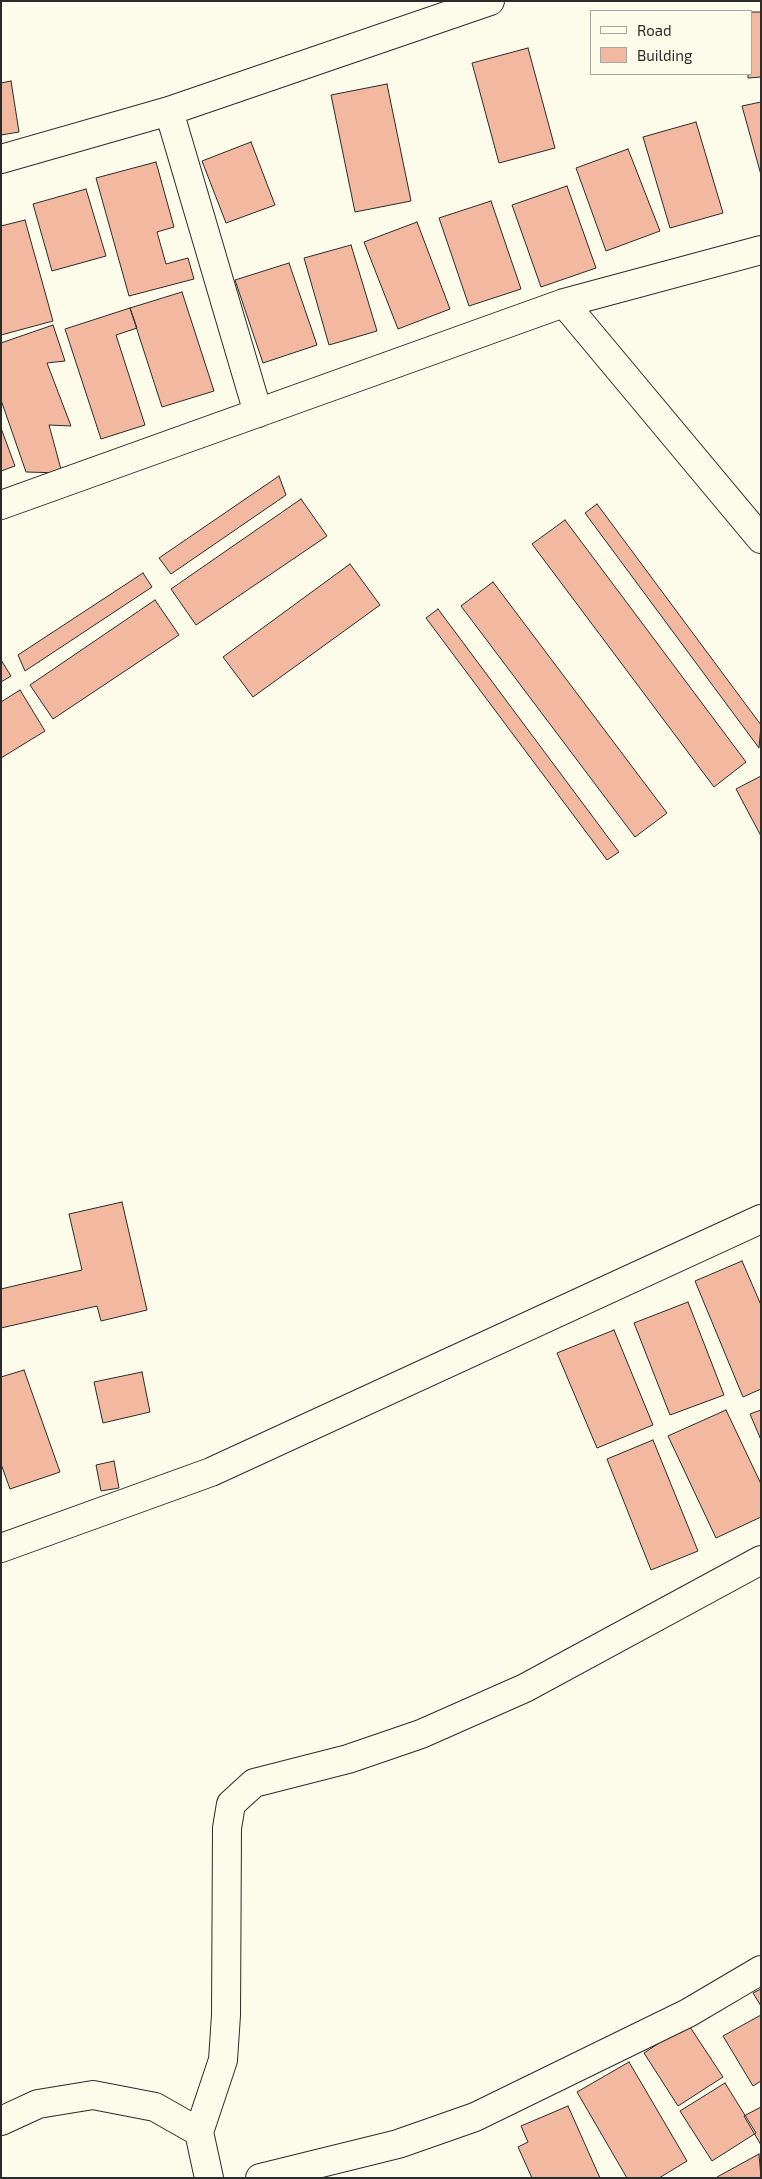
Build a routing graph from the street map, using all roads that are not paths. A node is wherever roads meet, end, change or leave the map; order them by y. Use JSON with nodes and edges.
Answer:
{"nodes":[{"id":1,"x":490,"y":1,"type":"edge"},
{"id":2,"x":169,"y":112,"type":"junction"},
{"id":3,"x":1,"y":159,"type":"edge"},
{"id":4,"x":761,"y":250,"type":"edge"},
{"id":5,"x":564,"y":303,"type":"junction"},
{"id":6,"x":258,"y":412,"type":"junction"},
{"id":7,"x":1,"y":505,"type":"edge"},
{"id":8,"x":761,"y":539,"type":"edge"},
{"id":9,"x":761,"y":1219,"type":"edge"},
{"id":10,"x":1,"y":1548,"type":"edge"},
{"id":11,"x":761,"y":1560,"type":"edge"},
{"id":12,"x":761,"y":1970,"type":"edge"},
{"id":13,"x":1,"y":2121,"type":"edge"},
{"id":14,"x":199,"y":2132,"type":"junction"},
{"id":15,"x":209,"y":2178,"type":"edge"},
{"id":16,"x":260,"y":2178,"type":"edge"}],
"edges":[{"from":1,"to":2,"type":"street"},
{"from":2,"to":3,"type":"street"},
{"from":2,"to":6,"type":"street"},
{"from":4,"to":5,"type":"street"},
{"from":5,"to":6,"type":"street"},
{"from":5,"to":8,"type":"street"},
{"from":6,"to":7,"type":"street"},
{"from":9,"to":10,"type":"street"},
{"from":11,"to":14,"type":"street"},
{"from":12,"to":16,"type":"street"},
{"from":13,"to":14,"type":"street"},
{"from":14,"to":15,"type":"street"}]}
